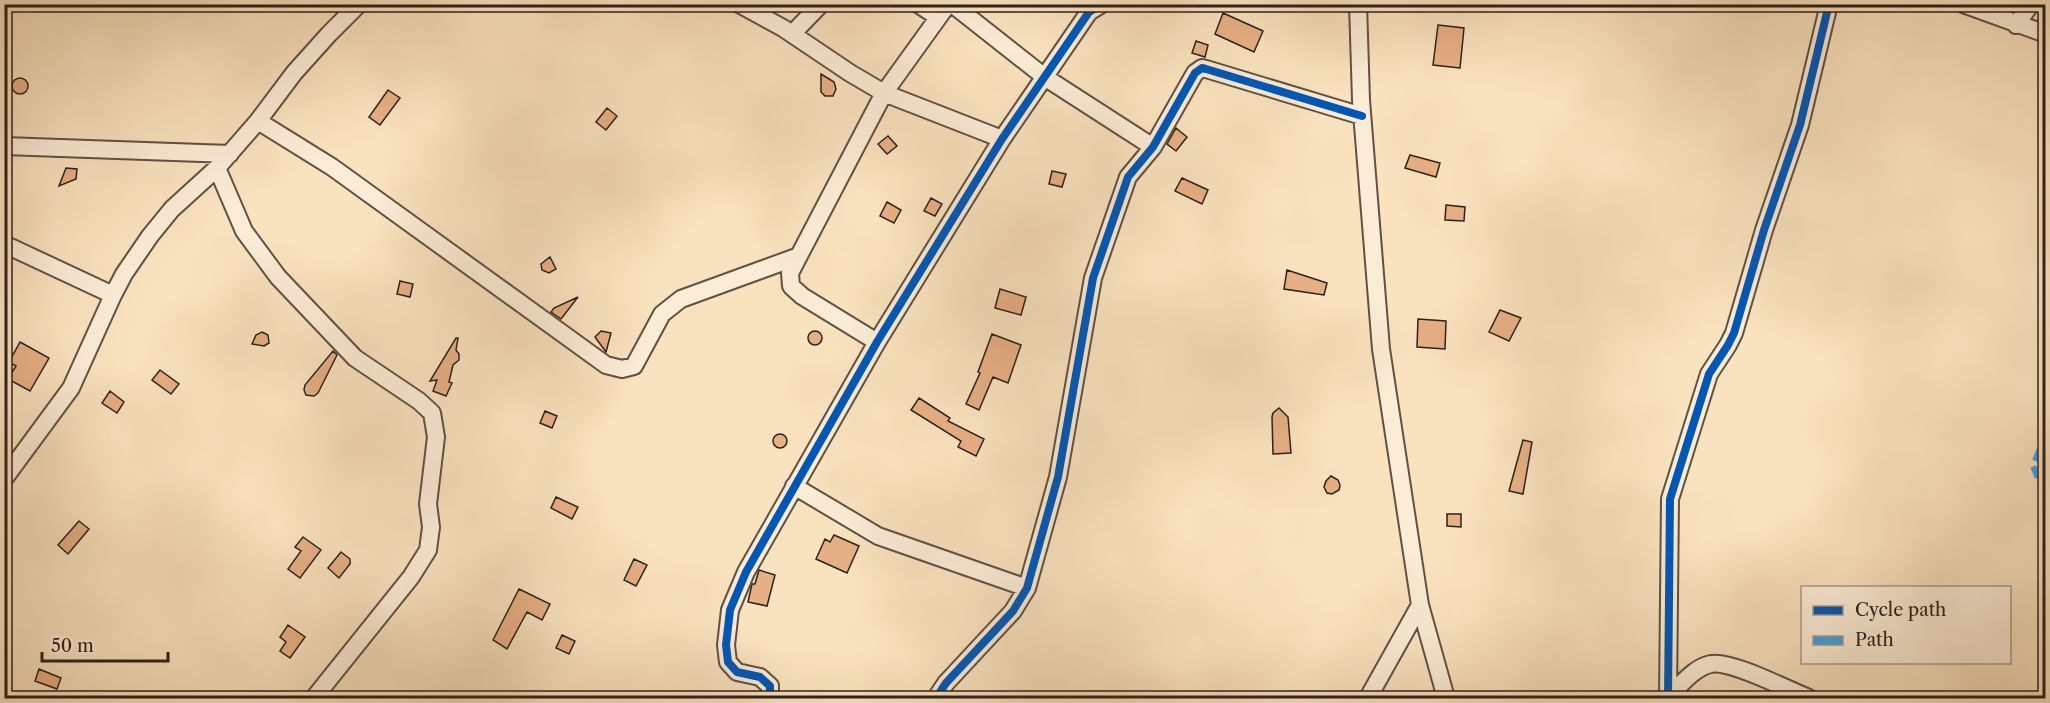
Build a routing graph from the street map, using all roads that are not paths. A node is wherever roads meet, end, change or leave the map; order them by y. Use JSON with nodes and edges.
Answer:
{"nodes":[{"id":1,"x":359,"y":4,"type":"edge"},
{"id":2,"x":739,"y":4,"type":"edge"},
{"id":3,"x":821,"y":4,"type":"edge"},
{"id":4,"x":918,"y":4,"type":"edge"},
{"id":5,"x":1102,"y":4,"type":"edge"},
{"id":6,"x":1358,"y":4,"type":"edge"},
{"id":7,"x":1829,"y":4,"type":"edge"},
{"id":8,"x":1963,"y":4,"type":"edge"},
{"id":9,"x":2031,"y":4,"type":"edge"},
{"id":10,"x":946,"y":9,"type":"edge"},
{"id":11,"x":2016,"y":25,"type":"junction"},
{"id":12,"x":792,"y":34,"type":"junction"},
{"id":13,"x":2046,"y":34,"type":"edge"},
{"id":14,"x":1046,"y":78,"type":"junction"},
{"id":15,"x":884,"y":93,"type":"junction"},
{"id":16,"x":1362,"y":116,"type":"junction"},
{"id":17,"x":258,"y":121,"type":"junction"},
{"id":18,"x":1002,"y":140,"type":"junction"},
{"id":19,"x":4,"y":146,"type":"edge"},
{"id":20,"x":1153,"y":147,"type":"junction"},
{"id":21,"x":230,"y":154,"type":"junction"},
{"id":22,"x":217,"y":168,"type":"junction"},
{"id":23,"x":4,"y":244,"type":"edge"},
{"id":24,"x":799,"y":256,"type":"junction"},
{"id":25,"x":113,"y":295,"type":"junction"},
{"id":26,"x":878,"y":342,"type":"junction"},
{"id":27,"x":4,"y":479,"type":"edge"},
{"id":28,"x":794,"y":486,"type":"junction"},
{"id":29,"x":1027,"y":588,"type":"junction"},
{"id":30,"x":1420,"y":605,"type":"junction"},
{"id":31,"x":1798,"y":697,"type":"edge"},
{"id":32,"x":1668,"y":698,"type":"edge"},
{"id":33,"x":314,"y":699,"type":"edge"},
{"id":34,"x":770,"y":699,"type":"edge"},
{"id":35,"x":936,"y":699,"type":"edge"},
{"id":36,"x":1368,"y":699,"type":"edge"},
{"id":37,"x":1446,"y":699,"type":"edge"}],
"edges":[{"from":1,"to":17,"type":"street"},
{"from":2,"to":12,"type":"street"},
{"from":3,"to":12,"type":"street"},
{"from":4,"to":10,"type":"street"},
{"from":5,"to":14,"type":"street"},
{"from":6,"to":16,"type":"street"},
{"from":7,"to":32,"type":"street"},
{"from":8,"to":11,"type":"street"},
{"from":9,"to":11,"type":"street"},
{"from":10,"to":14,"type":"street"},
{"from":10,"to":15,"type":"street"},
{"from":11,"to":13,"type":"street"},
{"from":12,"to":15,"type":"street"},
{"from":14,"to":18,"type":"street"},
{"from":14,"to":20,"type":"street"},
{"from":15,"to":18,"type":"street"},
{"from":15,"to":24,"type":"street"},
{"from":16,"to":20,"type":"street"},
{"from":16,"to":30,"type":"street"},
{"from":17,"to":21,"type":"street"},
{"from":17,"to":24,"type":"street"},
{"from":18,"to":26,"type":"street"},
{"from":19,"to":21,"type":"street"},
{"from":20,"to":29,"type":"street"},
{"from":21,"to":22,"type":"street"},
{"from":22,"to":25,"type":"street"},
{"from":22,"to":33,"type":"street"},
{"from":23,"to":25,"type":"street"},
{"from":24,"to":26,"type":"street"},
{"from":25,"to":27,"type":"street"},
{"from":26,"to":28,"type":"street"},
{"from":28,"to":29,"type":"street"},
{"from":28,"to":34,"type":"street"},
{"from":29,"to":35,"type":"street"},
{"from":30,"to":36,"type":"street"},
{"from":30,"to":37,"type":"street"},
{"from":31,"to":32,"type":"street"}]}
